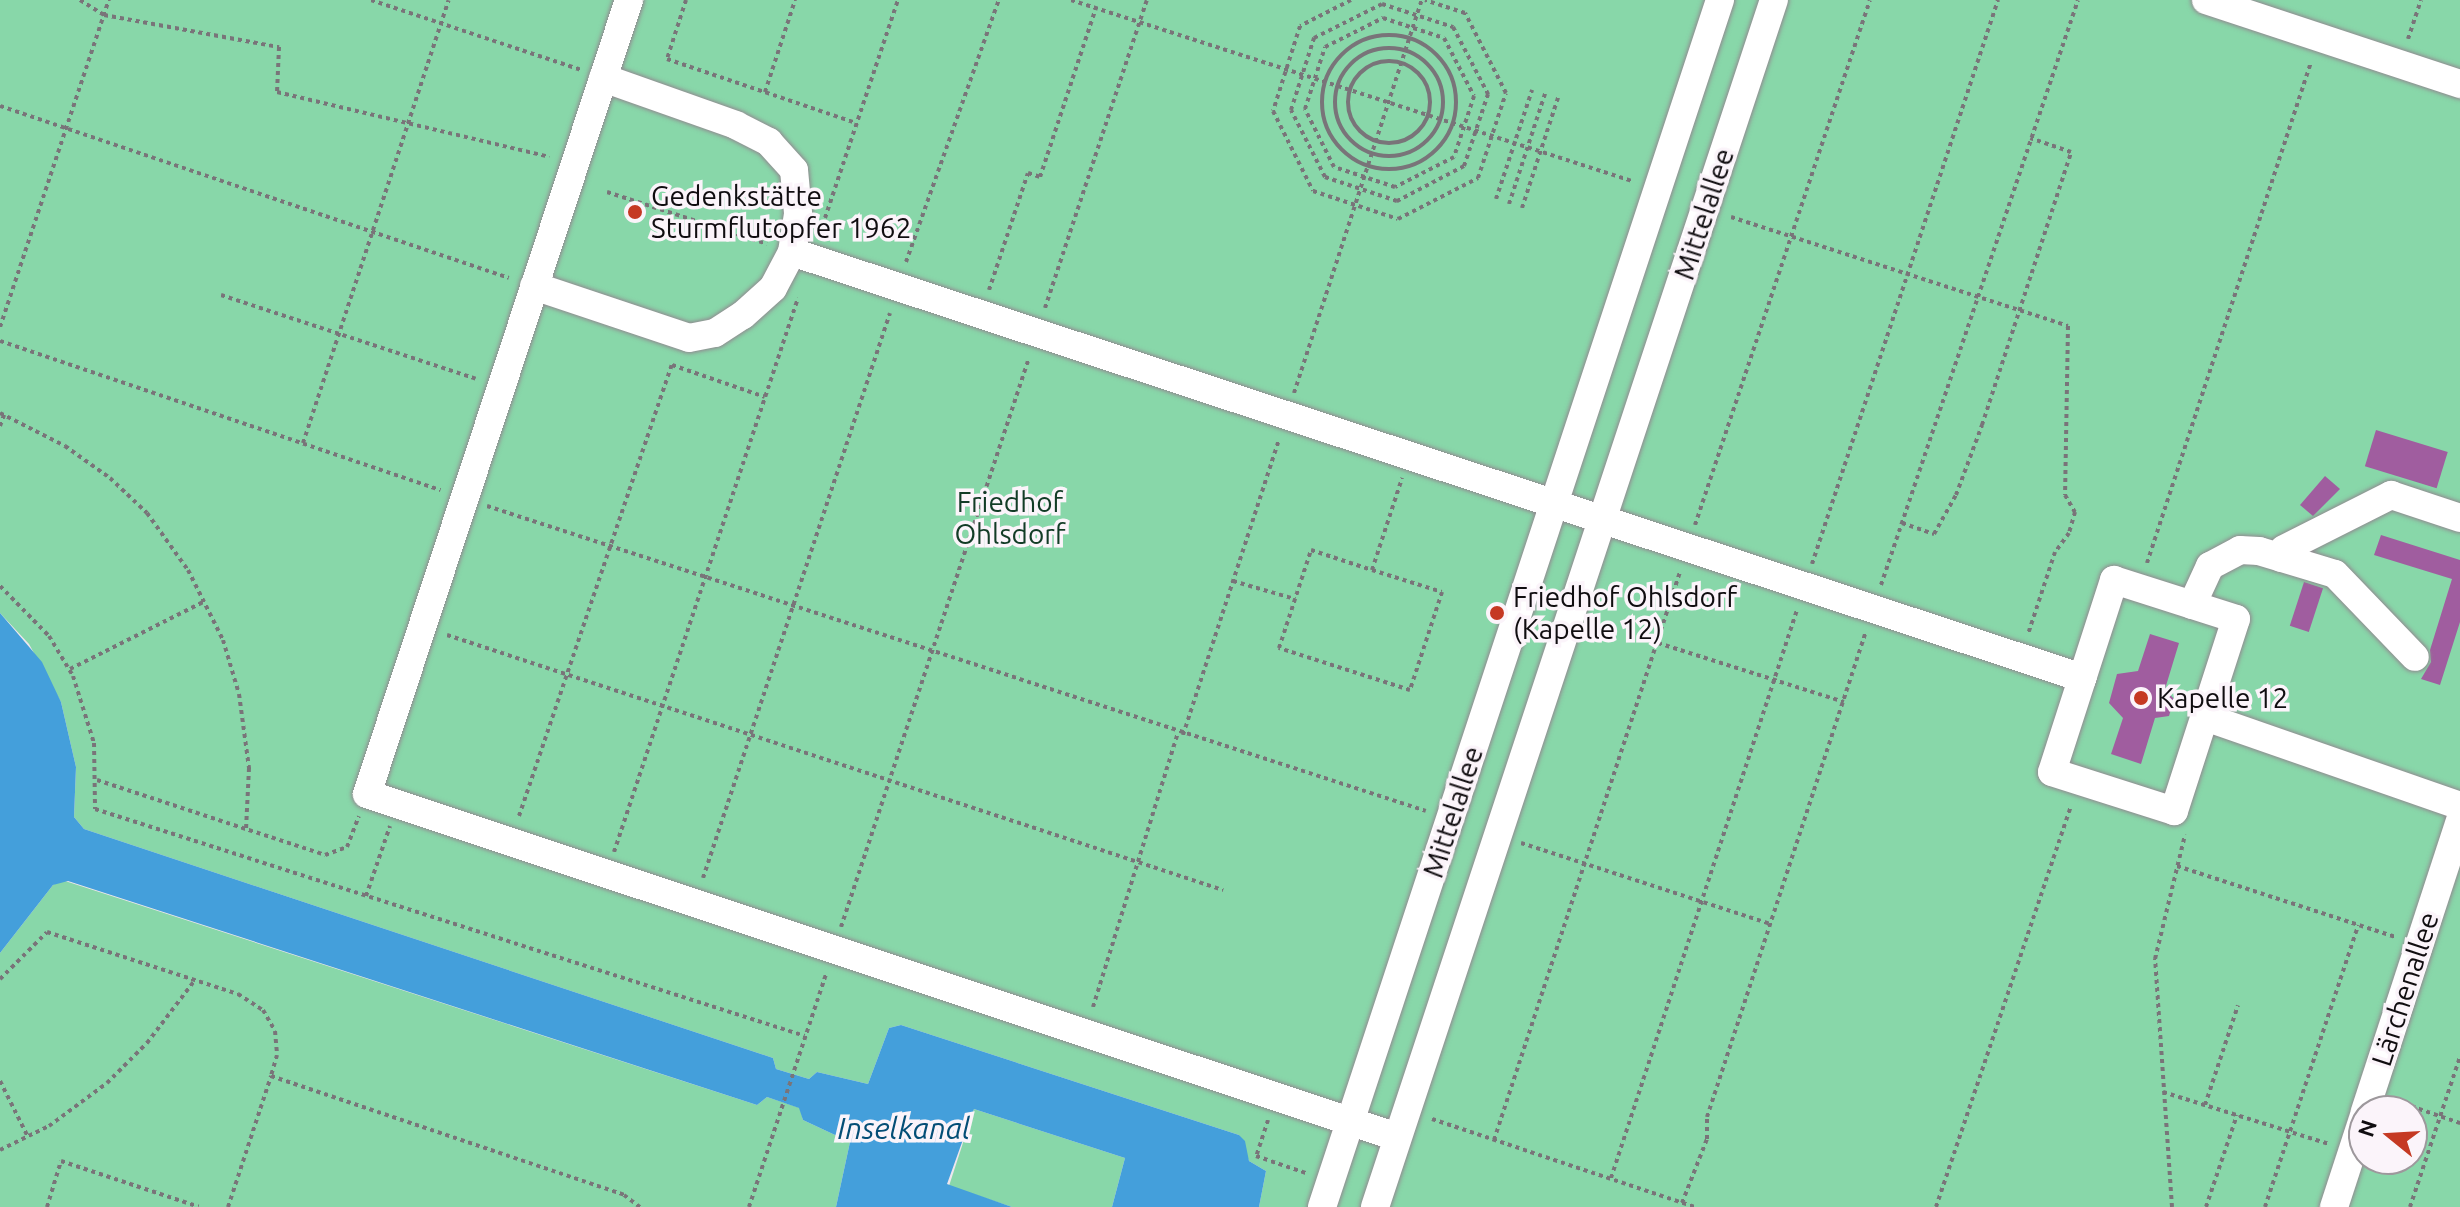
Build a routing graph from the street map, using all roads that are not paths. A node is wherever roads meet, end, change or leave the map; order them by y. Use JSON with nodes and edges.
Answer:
{"nodes":[{"id":1,"x":629,"y":0,"type":"edge"},
{"id":2,"x":1720,"y":0,"type":"edge"},
{"id":3,"x":1774,"y":0,"type":"edge"},
{"id":4,"x":2206,"y":0,"type":"edge"},
{"id":5,"x":603,"y":78,"type":"junction"},
{"id":6,"x":2460,"y":84,"type":"edge"},
{"id":7,"x":792,"y":252,"type":"junction"},
{"id":8,"x":534,"y":286,"type":"junction"},
{"id":9,"x":1555,"y":502,"type":"junction"},
{"id":10,"x":2460,"y":518,"type":"edge"},
{"id":11,"x":1605,"y":520,"type":"junction"},
{"id":12,"x":2281,"y":558,"type":"junction"},
{"id":13,"x":2192,"y":605,"type":"junction"},
{"id":14,"x":2415,"y":657,"type":"dead end"},
{"id":15,"x":2082,"y":678,"type":"junction"},
{"id":16,"x":2205,"y":717,"type":"junction"},
{"id":17,"x":2460,"y":806,"type":"edge"},
{"id":18,"x":2460,"y":821,"type":"edge"},
{"id":19,"x":2371,"y":1095,"type":"edge"},
{"id":20,"x":1352,"y":1121,"type":"junction"},
{"id":21,"x":1402,"y":1124,"type":"junction"},
{"id":22,"x":2348,"y":1164,"type":"edge"},
{"id":23,"x":1322,"y":1207,"type":"edge"},
{"id":24,"x":1375,"y":1207,"type":"edge"},
{"id":25,"x":2334,"y":1207,"type":"edge"}],
"edges":[{"from":1,"to":5,"type":"street"},
{"from":2,"to":9,"type":"street","name":"Mittelallee"},
{"from":3,"to":11,"type":"street","name":"Mittelallee"},
{"from":4,"to":6,"type":"street"},
{"from":5,"to":7,"type":"street"},
{"from":5,"to":8,"type":"street"},
{"from":7,"to":8,"type":"street"},
{"from":7,"to":9,"type":"street"},
{"from":8,"to":20,"type":"street"},
{"from":9,"to":11,"type":"street"},
{"from":9,"to":20,"type":"street","name":"Mittelallee"},
{"from":10,"to":12,"type":"street"},
{"from":11,"to":15,"type":"street"},
{"from":11,"to":21,"type":"street","name":"Mittelallee"},
{"from":12,"to":13,"type":"street"},
{"from":12,"to":14,"type":"street"},
{"from":13,"to":15,"type":"street"},
{"from":13,"to":16,"type":"street"},
{"from":15,"to":16,"type":"street"},
{"from":16,"to":17,"type":"street"},
{"from":18,"to":19,"type":"street","name":"Lärchenallee"},
{"from":20,"to":21,"type":"street"},
{"from":20,"to":23,"type":"street","name":"Mittelallee"},
{"from":21,"to":24,"type":"street","name":"Mittelallee"},
{"from":22,"to":25,"type":"street","name":"Lärchenallee"}]}
